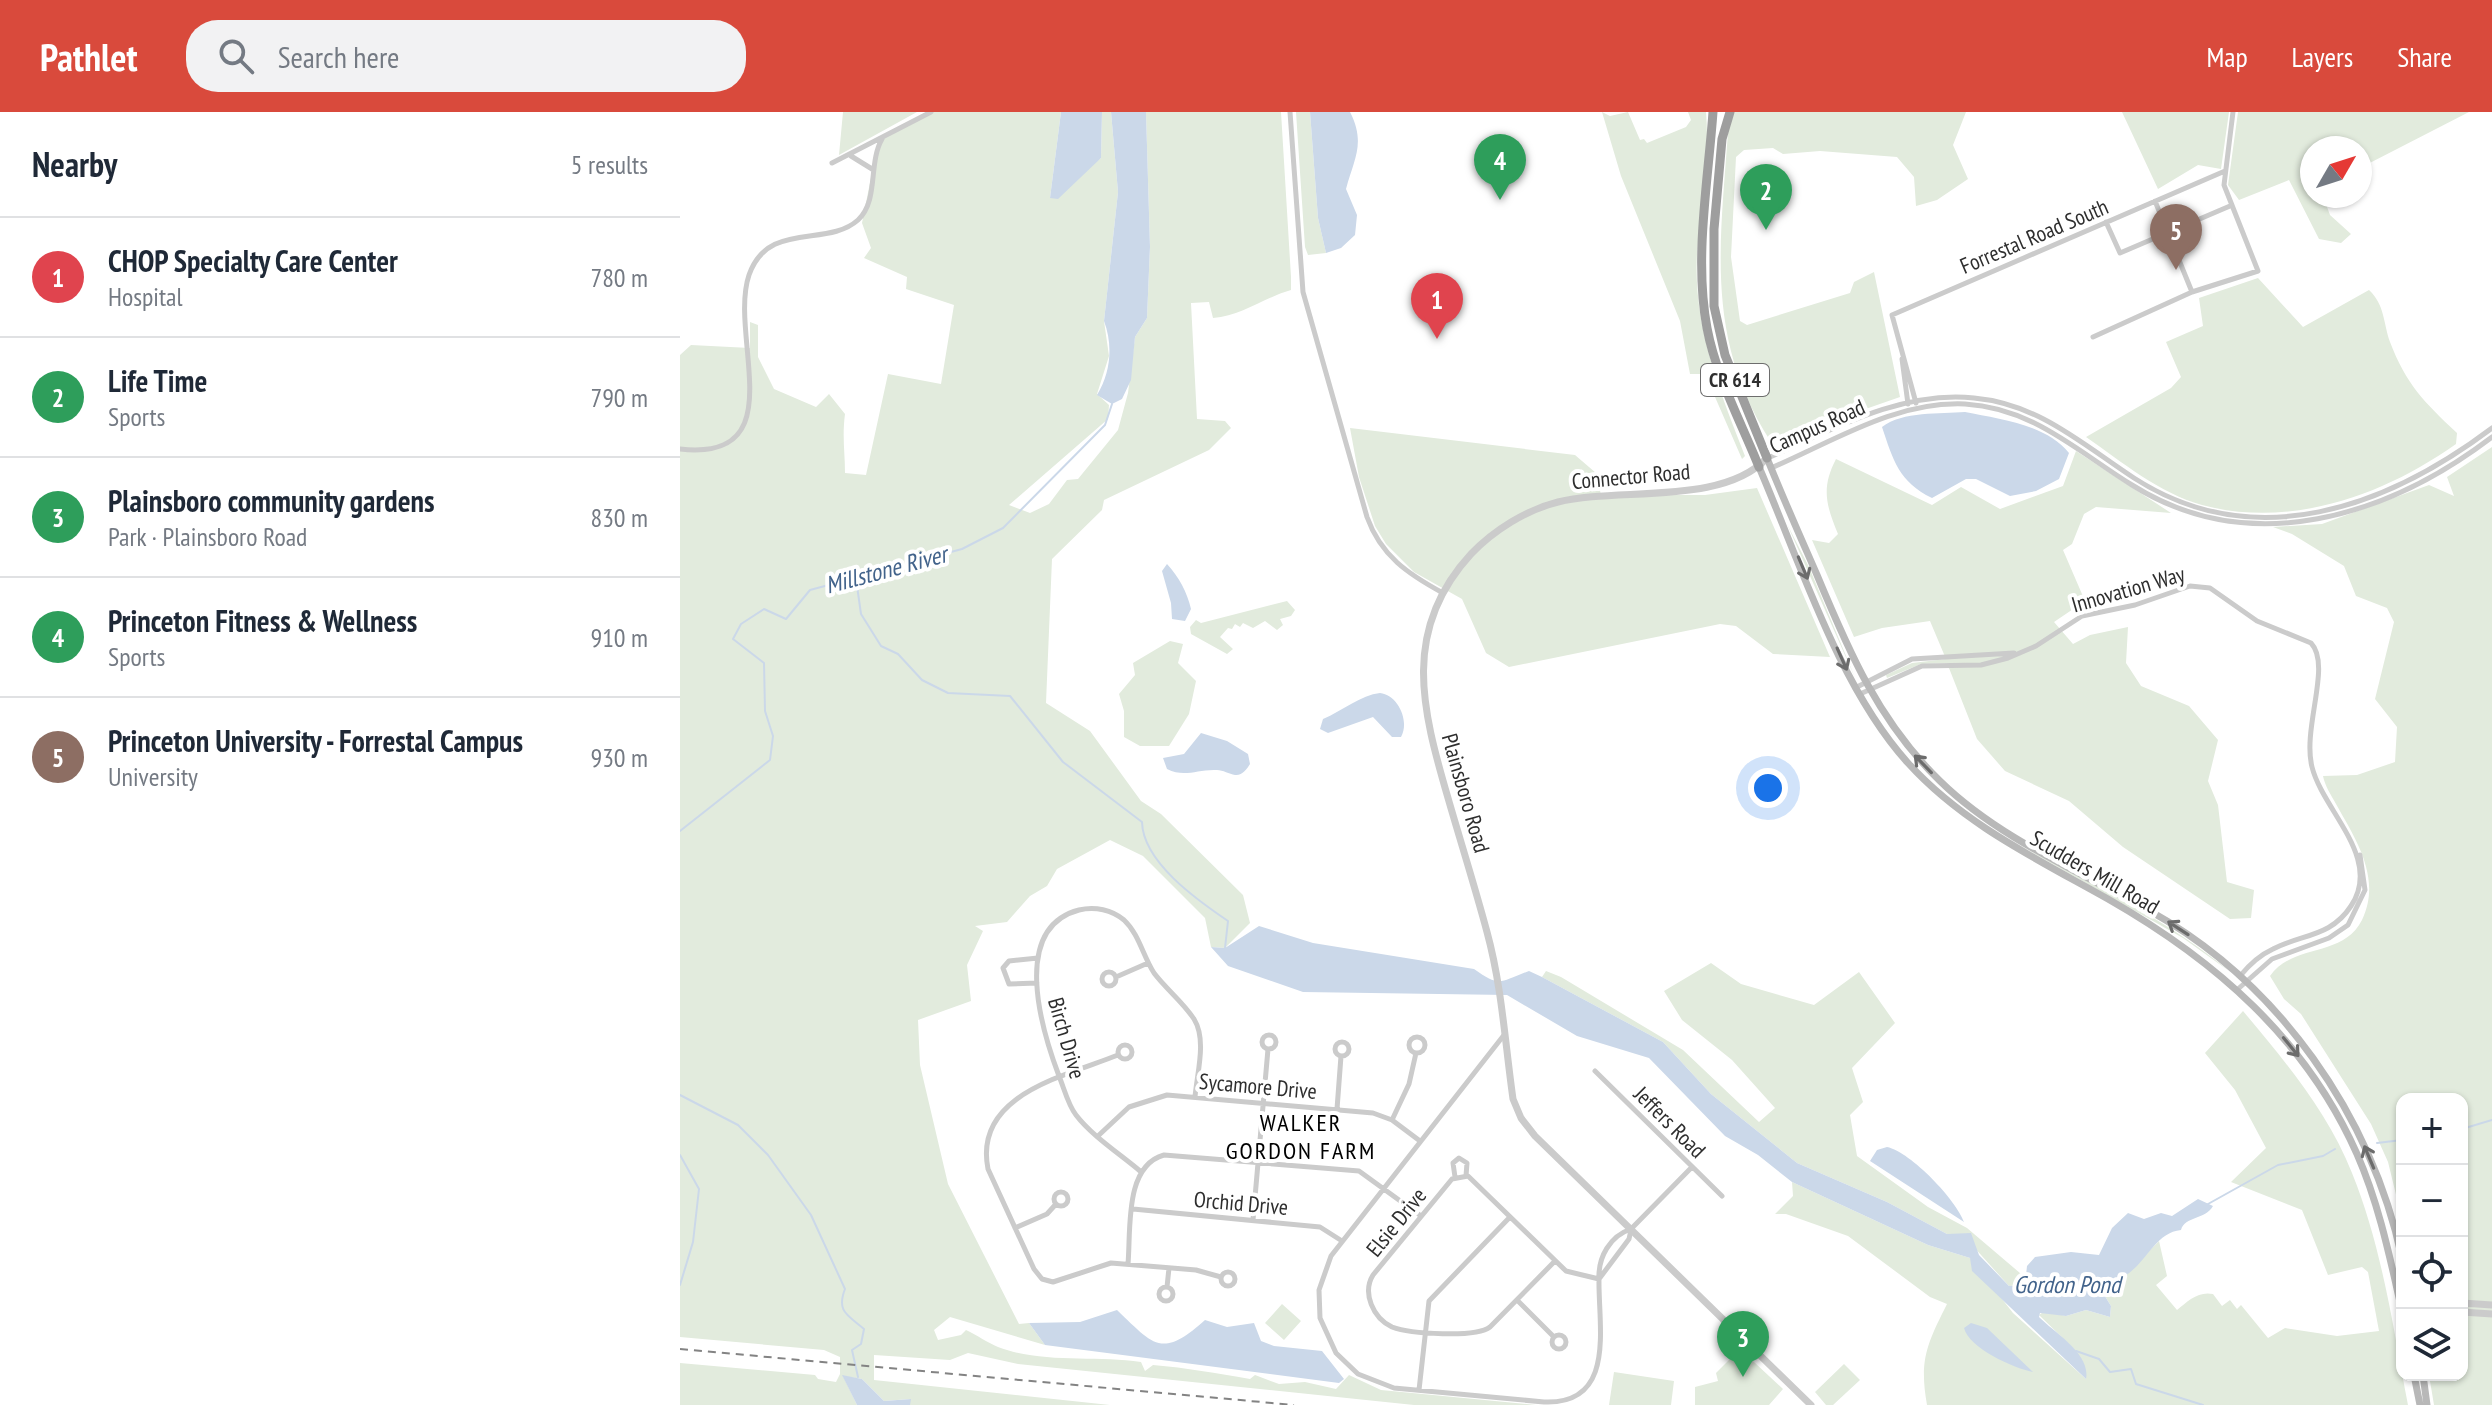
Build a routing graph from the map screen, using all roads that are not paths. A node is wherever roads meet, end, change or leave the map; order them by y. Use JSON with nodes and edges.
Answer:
{"nodes":[{"id":1,"x":931,"y":112,"type":"edge"},
{"id":2,"x":1290,"y":112,"type":"edge"},
{"id":3,"x":1714,"y":112,"type":"edge"},
{"id":4,"x":1730,"y":112,"type":"edge"},
{"id":5,"x":2233,"y":112,"type":"edge"},
{"id":6,"x":882,"y":139,"type":"junction"},
{"id":7,"x":851,"y":156,"type":"junction"},
{"id":8,"x":832,"y":163,"type":"dead end"},
{"id":9,"x":873,"y":169,"type":"junction"},
{"id":10,"x":2225,"y":171,"type":"junction"},
{"id":11,"x":2155,"y":201,"type":"junction"},
{"id":12,"x":2230,"y":206,"type":"junction"},
{"id":13,"x":2106,"y":222,"type":"junction"},
{"id":14,"x":1714,"y":229,"type":"junction"},
{"id":15,"x":2168,"y":232,"type":"junction"},
{"id":16,"x":2192,"y":292,"type":"junction"},
{"id":17,"x":2093,"y":337,"type":"dead end"},
{"id":18,"x":1912,"y":405,"type":"junction"},
{"id":19,"x":2492,"y":428,"type":"edge"},
{"id":20,"x":2492,"y":437,"type":"edge"},
{"id":21,"x":680,"y":449,"type":"edge"},
{"id":22,"x":1769,"y":463,"type":"junction"},
{"id":23,"x":1759,"y":467,"type":"junction"},
{"id":24,"x":1443,"y":593,"type":"junction"},
{"id":25,"x":2023,"y":652,"type":"junction"},
{"id":26,"x":1974,"y":657,"type":"junction"},
{"id":27,"x":1975,"y":665,"type":"junction"},
{"id":28,"x":1866,"y":687,"type":"junction"},
{"id":29,"x":1857,"y":691,"type":"junction"},
{"id":30,"x":1038,"y":958,"type":"junction"},
{"id":31,"x":1148,"y":963,"type":"junction"},
{"id":32,"x":1116,"y":977,"type":"dead end"},
{"id":33,"x":2242,"y":979,"type":"junction"},
{"id":34,"x":1037,"y":983,"type":"junction"},
{"id":35,"x":2238,"y":989,"type":"junction"},
{"id":36,"x":1505,"y":1033,"type":"junction"},
{"id":37,"x":1268,"y":1049,"type":"dead end"},
{"id":38,"x":1416,"y":1053,"type":"dead end"},
{"id":39,"x":1118,"y":1055,"type":"dead end"},
{"id":40,"x":1341,"y":1056,"type":"dead end"},
{"id":41,"x":1595,"y":1071,"type":"dead end"},
{"id":42,"x":1060,"y":1079,"type":"junction"},
{"id":43,"x":1195,"y":1097,"type":"junction"},
{"id":44,"x":1263,"y":1103,"type":"junction"},
{"id":45,"x":1337,"y":1109,"type":"junction"},
{"id":46,"x":1392,"y":1120,"type":"junction"},
{"id":47,"x":1099,"y":1135,"type":"junction"},
{"id":48,"x":1420,"y":1141,"type":"junction"},
{"id":49,"x":1258,"y":1162,"type":"junction"},
{"id":50,"x":1692,"y":1167,"type":"junction"},
{"id":51,"x":1140,"y":1171,"type":"junction"},
{"id":52,"x":1466,"y":1176,"type":"junction"},
{"id":53,"x":1455,"y":1177,"type":"junction"},
{"id":54,"x":1386,"y":1189,"type":"junction"},
{"id":55,"x":1722,"y":1196,"type":"dead end"},
{"id":56,"x":1056,"y":1204,"type":"dead end"},
{"id":57,"x":1133,"y":1209,"type":"junction"},
{"id":58,"x":1421,"y":1216,"type":"junction"},
{"id":59,"x":1510,"y":1217,"type":"junction"},
{"id":60,"x":1253,"y":1220,"type":"junction"},
{"id":61,"x":1015,"y":1228,"type":"junction"},
{"id":62,"x":1631,"y":1229,"type":"junction"},
{"id":63,"x":2396,"y":1237,"type":"edge"},
{"id":64,"x":1342,"y":1241,"type":"junction"},
{"id":65,"x":1555,"y":1261,"type":"junction"},
{"id":66,"x":1128,"y":1264,"type":"junction"},
{"id":67,"x":1169,"y":1268,"type":"junction"},
{"id":68,"x":1221,"y":1277,"type":"dead end"},
{"id":69,"x":1599,"y":1279,"type":"junction"},
{"id":70,"x":1167,"y":1287,"type":"dead end"},
{"id":71,"x":1517,"y":1300,"type":"junction"},
{"id":72,"x":2468,"y":1303,"type":"edge"},
{"id":73,"x":2492,"y":1305,"type":"edge"},
{"id":74,"x":2402,"y":1309,"type":"edge"},
{"id":75,"x":2468,"y":1312,"type":"edge"},
{"id":76,"x":2492,"y":1314,"type":"edge"},
{"id":77,"x":1424,"y":1330,"type":"junction"},
{"id":78,"x":1553,"y":1336,"type":"dead end"},
{"id":79,"x":2415,"y":1381,"type":"edge"},
{"id":80,"x":2424,"y":1381,"type":"edge"},
{"id":81,"x":1419,"y":1390,"type":"junction"},
{"id":82,"x":1811,"y":1405,"type":"edge"},
{"id":83,"x":2420,"y":1405,"type":"edge"},
{"id":84,"x":2427,"y":1405,"type":"edge"}],
"edges":[{"from":1,"to":6,"type":"street"},
{"from":2,"to":24,"type":"street"},
{"from":3,"to":14,"type":"highway"},
{"from":3,"to":23,"type":"highway","number":"CR 614"},
{"from":4,"to":14,"type":"highway"},
{"from":5,"to":10,"type":"street"},
{"from":6,"to":7,"type":"street"},
{"from":6,"to":9,"type":"street"},
{"from":7,"to":8,"type":"street"},
{"from":7,"to":9,"type":"street"},
{"from":9,"to":21,"type":"street"},
{"from":10,"to":11,"type":"street","name":"Forrestal Road South"},
{"from":10,"to":12,"type":"street"},
{"from":11,"to":13,"type":"street","name":"Forrestal Road South"},
{"from":11,"to":15,"type":"street"},
{"from":12,"to":15,"type":"street"},
{"from":12,"to":16,"type":"street"},
{"from":13,"to":15,"type":"street"},
{"from":13,"to":18,"type":"street","name":"Forrestal Road South"},
{"from":14,"to":22,"type":"highway","number":"CR 614"},
{"from":15,"to":16,"type":"street"},
{"from":16,"to":17,"type":"street"},
{"from":18,"to":19,"type":"street","name":"Campus Road"},
{"from":18,"to":20,"type":"street","name":"Campus Road"},
{"from":18,"to":22,"type":"street","name":"Campus Road"},
{"from":18,"to":22,"type":"street","name":"Campus Road"},
{"from":22,"to":23,"type":"street","name":"Campus Road"},
{"from":22,"to":28,"type":"main road","name":"Scudders Mill Road","number":"CR 614"},
{"from":23,"to":24,"type":"street","name":"Connector Road"},
{"from":23,"to":29,"type":"main road","name":"Scudders Mill Road","number":"CR 614","one_way":true},
{"from":24,"to":36,"type":"street","name":"Plainsboro Road"},
{"from":25,"to":26,"type":"street","name":"Innovation Way"},
{"from":25,"to":27,"type":"street","name":"Innovation Way"},
{"from":25,"to":33,"type":"street","name":"Innovation Way"},
{"from":26,"to":27,"type":"street"},
{"from":26,"to":28,"type":"street","name":"Innovation Way"},
{"from":27,"to":28,"type":"street","name":"Innovation Way"},
{"from":28,"to":29,"type":"street"},
{"from":33,"to":28,"type":"main road","name":"Scudders Mill Road","number":"CR 614","one_way":true},
{"from":29,"to":35,"type":"main road","name":"Scudders Mill Road","number":"CR 614"},
{"from":30,"to":31,"type":"street","name":"Birch Drive"},
{"from":30,"to":34,"type":"street","name":"Birch Drive"},
{"from":30,"to":34,"type":"street"},
{"from":31,"to":32,"type":"street"},
{"from":31,"to":43,"type":"street","name":"Birch Drive"},
{"from":33,"to":35,"type":"street","name":"Innovation Way"},
{"from":63,"to":33,"type":"main road","name":"Scudders Mill Road","number":"CR 614","one_way":true},
{"from":34,"to":42,"type":"street","name":"Birch Drive"},
{"from":35,"to":74,"type":"main road","name":"Scudders Mill Road","number":"CR 614","one_way":true},
{"from":36,"to":48,"type":"street"},
{"from":36,"to":62,"type":"street","name":"Plainsboro Road"},
{"from":37,"to":44,"type":"street"},
{"from":38,"to":46,"type":"street"},
{"from":39,"to":42,"type":"street"},
{"from":40,"to":45,"type":"street"},
{"from":41,"to":50,"type":"street","name":"Jeffers Road"},
{"from":42,"to":47,"type":"street","name":"Birch Drive"},
{"from":42,"to":61,"type":"street"},
{"from":43,"to":44,"type":"street","name":"Sycamore Drive"},
{"from":43,"to":47,"type":"street","name":"Sycamore Drive"},
{"from":44,"to":45,"type":"street","name":"Sycamore Drive"},
{"from":44,"to":49,"type":"street"},
{"from":45,"to":46,"type":"street","name":"Sycamore Drive"},
{"from":46,"to":48,"type":"street","name":"Sycamore Drive"},
{"from":47,"to":51,"type":"street","name":"Birch Drive"},
{"from":48,"to":54,"type":"street"},
{"from":49,"to":51,"type":"street"},
{"from":49,"to":54,"type":"street"},
{"from":49,"to":60,"type":"street"},
{"from":50,"to":55,"type":"street","name":"Jeffers Road"},
{"from":50,"to":62,"type":"street"},
{"from":51,"to":57,"type":"street"},
{"from":52,"to":53,"type":"street","name":"Elsie Drive"},
{"from":52,"to":53,"type":"street","name":"Elsie Drive"},
{"from":52,"to":59,"type":"street","name":"Elsie Drive"},
{"from":53,"to":58,"type":"street","name":"Elsie Drive"},
{"from":54,"to":58,"type":"street"},
{"from":54,"to":64,"type":"street"},
{"from":56,"to":61,"type":"street"},
{"from":57,"to":60,"type":"street","name":"Orchid Drive"},
{"from":57,"to":66,"type":"street"},
{"from":58,"to":77,"type":"street","name":"Elsie Drive"},
{"from":59,"to":65,"type":"street","name":"Elsie Drive"},
{"from":59,"to":77,"type":"street"},
{"from":60,"to":64,"type":"street","name":"Orchid Drive"},
{"from":61,"to":66,"type":"street"},
{"from":62,"to":69,"type":"street"},
{"from":62,"to":82,"type":"street","name":"Plainsboro Road"},
{"from":64,"to":81,"type":"street"},
{"from":65,"to":69,"type":"street","name":"Elsie Drive"},
{"from":65,"to":71,"type":"street","name":"Elsie Drive"},
{"from":66,"to":67,"type":"street"},
{"from":67,"to":68,"type":"street"},
{"from":67,"to":70,"type":"street"},
{"from":69,"to":81,"type":"street"},
{"from":71,"to":77,"type":"street","name":"Elsie Drive"},
{"from":71,"to":78,"type":"street"},
{"from":72,"to":73,"type":"street"},
{"from":75,"to":76,"type":"street"},
{"from":77,"to":81,"type":"street"},
{"from":79,"to":83,"type":"main road"},
{"from":80,"to":84,"type":"main road"}]}
